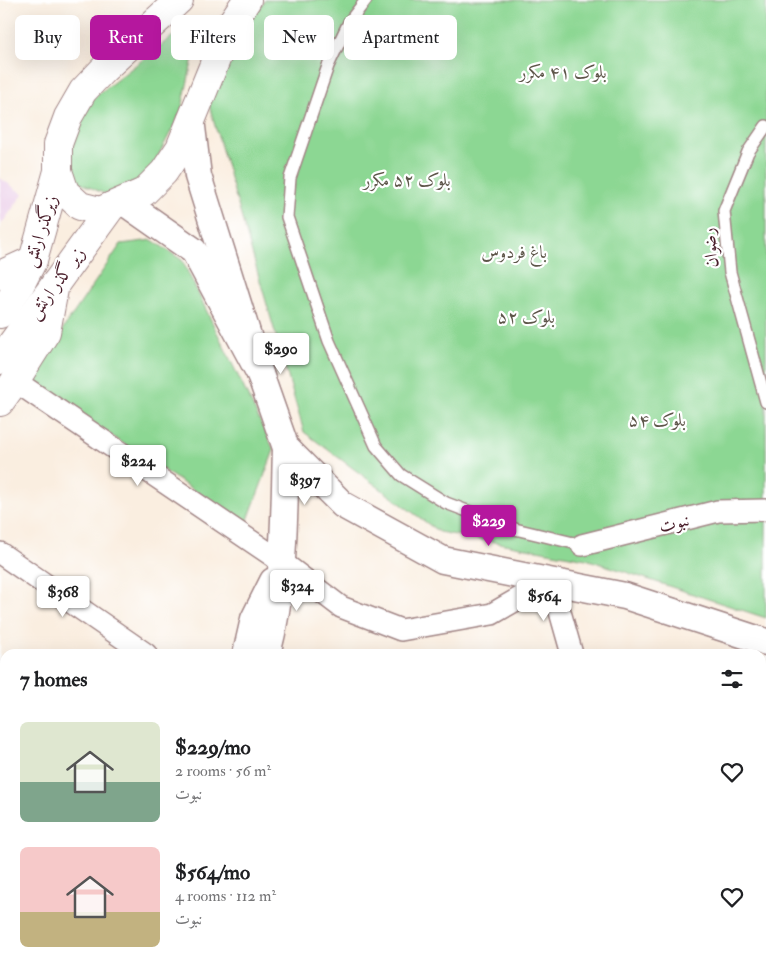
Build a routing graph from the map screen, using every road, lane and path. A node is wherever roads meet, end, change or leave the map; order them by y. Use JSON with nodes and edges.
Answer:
{"nodes":[{"id":1,"x":179,"y":0,"type":"edge"},
{"id":2,"x":247,"y":0,"type":"edge"},
{"id":3,"x":366,"y":0,"type":"edge"},
{"id":4,"x":191,"y":119,"type":"junction"},
{"id":5,"x":766,"y":126,"type":"edge"},
{"id":6,"x":58,"y":171,"type":"junction"},
{"id":7,"x":118,"y":204,"type":"junction"},
{"id":8,"x":33,"y":260,"type":"junction"},
{"id":9,"x":0,"y":275,"type":"edge"},
{"id":10,"x":0,"y":314,"type":"edge"},
{"id":11,"x":260,"y":374,"type":"junction"},
{"id":12,"x":5,"y":381,"type":"edge"},
{"id":13,"x":766,"y":402,"type":"edge"},
{"id":14,"x":286,"y":448,"type":"junction"},
{"id":15,"x":766,"y":510,"type":"edge"},
{"id":16,"x":582,"y":546,"type":"joint"},
{"id":17,"x":0,"y":553,"type":"edge"},
{"id":18,"x":282,"y":562,"type":"junction"},
{"id":19,"x":551,"y":580,"type":"junction"},
{"id":20,"x":766,"y":642,"type":"edge"},
{"id":21,"x":139,"y":649,"type":"edge"},
{"id":22,"x":247,"y":649,"type":"edge"},
{"id":23,"x":268,"y":649,"type":"edge"},
{"id":24,"x":571,"y":649,"type":"edge"}],
"edges":[{"from":1,"to":6,"type":"main road"},
{"from":2,"to":4,"type":"main road"},
{"from":3,"to":16,"type":"lane"},
{"from":4,"to":7,"type":"main road"},
{"from":4,"to":11,"type":"street"},
{"from":5,"to":13,"type":"lane","name":"رضوان"},
{"from":6,"to":7,"type":"main road"},
{"from":6,"to":8,"type":"main road","name":"زیرگذر ارتش"},
{"from":7,"to":11,"type":"street"},
{"from":7,"to":12,"type":"main road","name":"زیر گذر ارتش"},
{"from":8,"to":9,"type":"main road"},
{"from":8,"to":10,"type":"main road","name":"زیرگذر ارتش"},
{"from":11,"to":14,"type":"street"},
{"from":12,"to":18,"type":"street"},
{"from":14,"to":18,"type":"street"},
{"from":14,"to":19,"type":"street"},
{"from":15,"to":16,"type":"street","name":"نبوت"},
{"from":17,"to":21,"type":"street"},
{"from":18,"to":19,"type":"street"},
{"from":18,"to":22,"type":"street"},
{"from":18,"to":23,"type":"street"},
{"from":19,"to":20,"type":"street"},
{"from":19,"to":24,"type":"street"}]}
